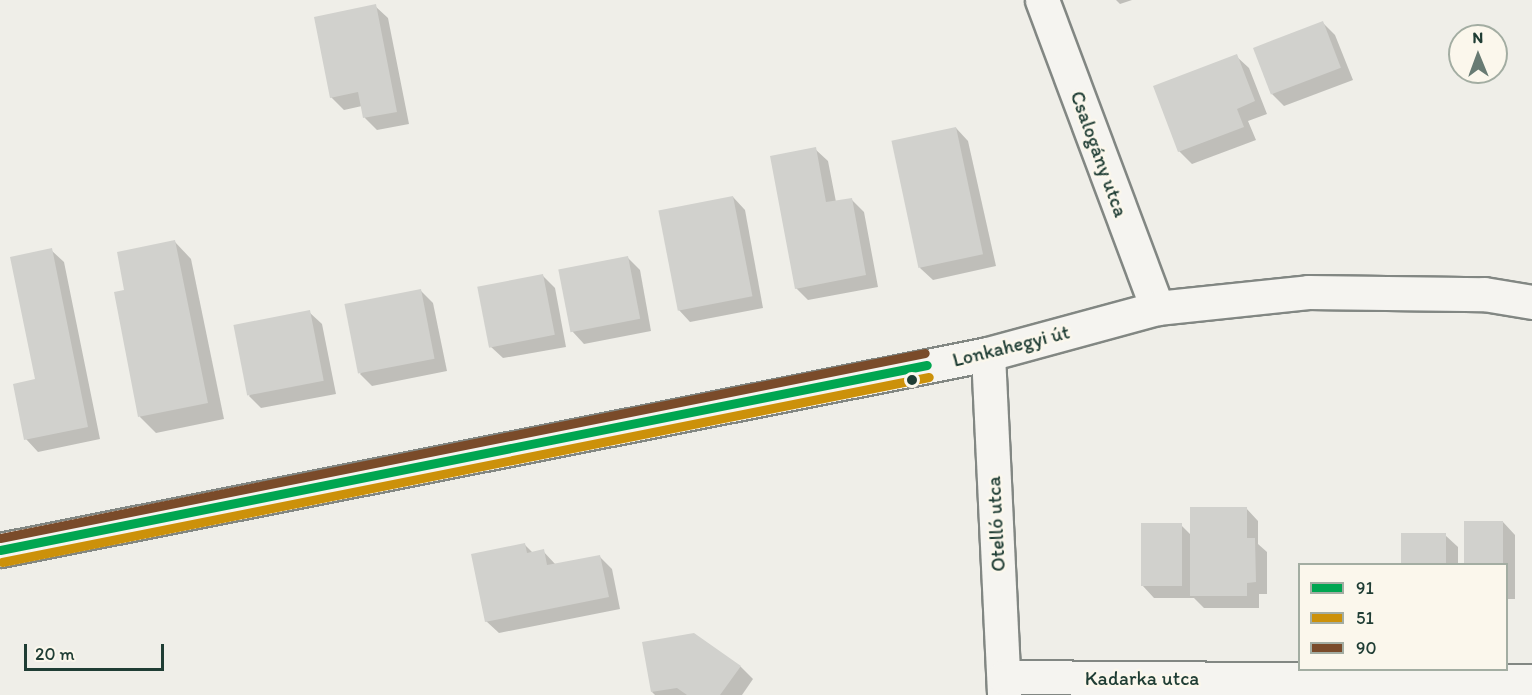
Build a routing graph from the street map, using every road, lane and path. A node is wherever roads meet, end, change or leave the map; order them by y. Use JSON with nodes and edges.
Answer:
{"nodes":[{"id":1,"x":1042,"y":0,"type":"edge"},
{"id":2,"x":1532,"y":302,"type":"edge"},
{"id":3,"x":1157,"y":308,"type":"junction"},
{"id":4,"x":988,"y":354,"type":"junction"},
{"id":5,"x":0,"y":550,"type":"edge"},
{"id":6,"x":1532,"y":681,"type":"edge"},
{"id":7,"x":1004,"y":686,"type":"edge"},
{"id":8,"x":1477,"y":687,"type":"edge"}],
"edges":[{"from":1,"to":3,"type":"street","name":"Csalogány utca"},
{"from":2,"to":3,"type":"street","name":"Lonkahegyi út"},
{"from":3,"to":4,"type":"street","name":"Lonkahegyi út"},
{"from":4,"to":5,"type":"street","name":"Lonkahegyi út"},
{"from":4,"to":7,"type":"street","name":"Otelló utca"},
{"from":6,"to":8,"type":"street","name":"Kadarka utca"},
{"from":7,"to":8,"type":"street","name":"Kadarka utca"}]}
